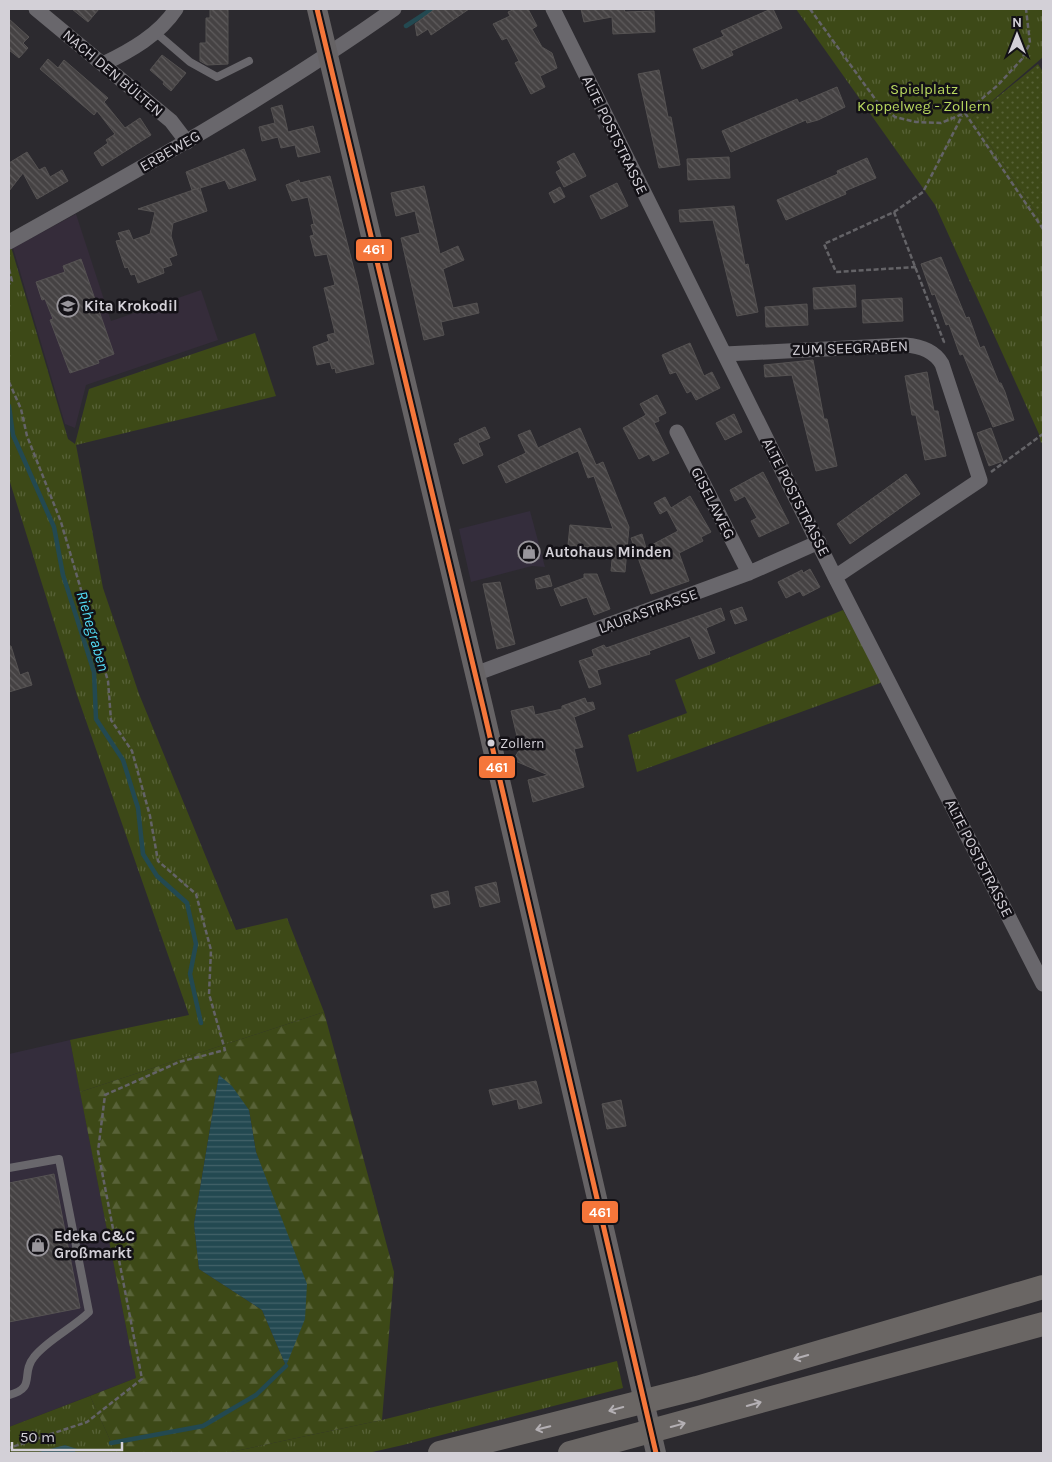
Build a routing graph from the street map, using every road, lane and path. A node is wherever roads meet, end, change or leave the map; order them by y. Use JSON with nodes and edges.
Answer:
{"nodes":[{"id":1,"x":36,"y":9,"type":"edge"},
{"id":2,"x":176,"y":9,"type":"edge"},
{"id":3,"x":317,"y":9,"type":"edge"},
{"id":4,"x":394,"y":9,"type":"edge"},
{"id":5,"x":552,"y":9,"type":"edge"},
{"id":6,"x":810,"y":9,"type":"edge"},
{"id":7,"x":1026,"y":9,"type":"edge"},
{"id":8,"x":155,"y":32,"type":"junction"},
{"id":9,"x":328,"y":55,"type":"junction"},
{"id":10,"x":249,"y":61,"type":"dead end"},
{"id":11,"x":102,"y":64,"type":"junction"},
{"id":12,"x":964,"y":114,"type":"junction"},
{"id":13,"x":187,"y":142,"type":"junction"},
{"id":14,"x":894,"y":212,"type":"junction"},
{"id":15,"x":1043,"y":229,"type":"edge"},
{"id":16,"x":9,"y":242,"type":"edge"},
{"id":17,"x":916,"y":267,"type":"junction"},
{"id":18,"x":9,"y":269,"type":"edge"},
{"id":19,"x":9,"y":284,"type":"edge"},
{"id":20,"x":927,"y":349,"type":"junction"},
{"id":21,"x":724,"y":354,"type":"junction"},
{"id":22,"x":9,"y":382,"type":"edge"},
{"id":23,"x":677,"y":432,"type":"dead end"},
{"id":24,"x":1043,"y":434,"type":"edge"},
{"id":25,"x":980,"y":480,"type":"junction"},
{"id":26,"x":819,"y":542,"type":"junction"},
{"id":27,"x":749,"y":573,"type":"junction"},
{"id":28,"x":835,"y":577,"type":"junction"},
{"id":29,"x":475,"y":674,"type":"junction"},
{"id":30,"x":1043,"y":984,"type":"edge"},
{"id":31,"x":9,"y":1168,"type":"edge"},
{"id":32,"x":1043,"y":1271,"type":"edge"},
{"id":33,"x":1043,"y":1286,"type":"edge"},
{"id":34,"x":1043,"y":1315,"type":"edge"},
{"id":35,"x":1043,"y":1324,"type":"edge"},
{"id":36,"x":848,"y":1344,"type":"junction"},
{"id":37,"x":924,"y":1355,"type":"junction"},
{"id":38,"x":9,"y":1395,"type":"edge"},
{"id":39,"x":9,"y":1448,"type":"edge"},
{"id":40,"x":440,"y":1453,"type":"edge"},
{"id":41,"x":570,"y":1453,"type":"edge"},
{"id":42,"x":656,"y":1453,"type":"edge"}],
"edges":[{"from":1,"to":11,"type":"street","name":"NACH DEN BÜLTEN"},
{"from":2,"to":8,"type":"street"},
{"from":3,"to":9,"type":"main road"},
{"from":4,"to":9,"type":"street","name":"ERBEWEG"},
{"from":5,"to":21,"type":"street","name":"ALTE POSTSTRASSE"},
{"from":6,"to":12,"type":"path"},
{"from":7,"to":12,"type":"path"},
{"from":8,"to":10,"type":"lane"},
{"from":8,"to":11,"type":"street"},
{"from":9,"to":13,"type":"street","name":"ERBEWEG"},
{"from":9,"to":29,"type":"main road"},
{"from":11,"to":13,"type":"street","name":"NACH DEN BÜLTEN"},
{"from":12,"to":14,"type":"path"},
{"from":12,"to":15,"type":"path"},
{"from":13,"to":16,"type":"street","name":"ERBEWEG"},
{"from":14,"to":17,"type":"path"},
{"from":14,"to":17,"type":"path"},
{"from":17,"to":20,"type":"path"},
{"from":18,"to":19,"type":"path"},
{"from":20,"to":21,"type":"street","name":"ZUM SEEGRABEN"},
{"from":20,"to":25,"type":"street","name":"ZUM SEEGRABEN"},
{"from":21,"to":26,"type":"street","name":"ALTE POSTSTRASSE"},
{"from":22,"to":39,"type":"path"},
{"from":23,"to":27,"type":"street","name":"GISELAWEG"},
{"from":24,"to":25,"type":"path"},
{"from":25,"to":28,"type":"street"},
{"from":26,"to":27,"type":"street","name":"LAURASTRASSE"},
{"from":26,"to":28,"type":"street","name":"ALTE POSTSTRASSE"},
{"from":27,"to":29,"type":"street","name":"LAURASTRASSE"},
{"from":28,"to":30,"type":"street","name":"ALTE POSTSTRASSE"},
{"from":29,"to":42,"type":"main road"},
{"from":31,"to":38,"type":"lane"},
{"from":32,"to":36,"type":"highway"},
{"from":33,"to":36,"type":"highway"},
{"from":34,"to":37,"type":"highway"},
{"from":35,"to":37,"type":"highway"},
{"from":36,"to":40,"type":"highway","one_way":true},
{"from":41,"to":37,"type":"highway","one_way":true}]}
